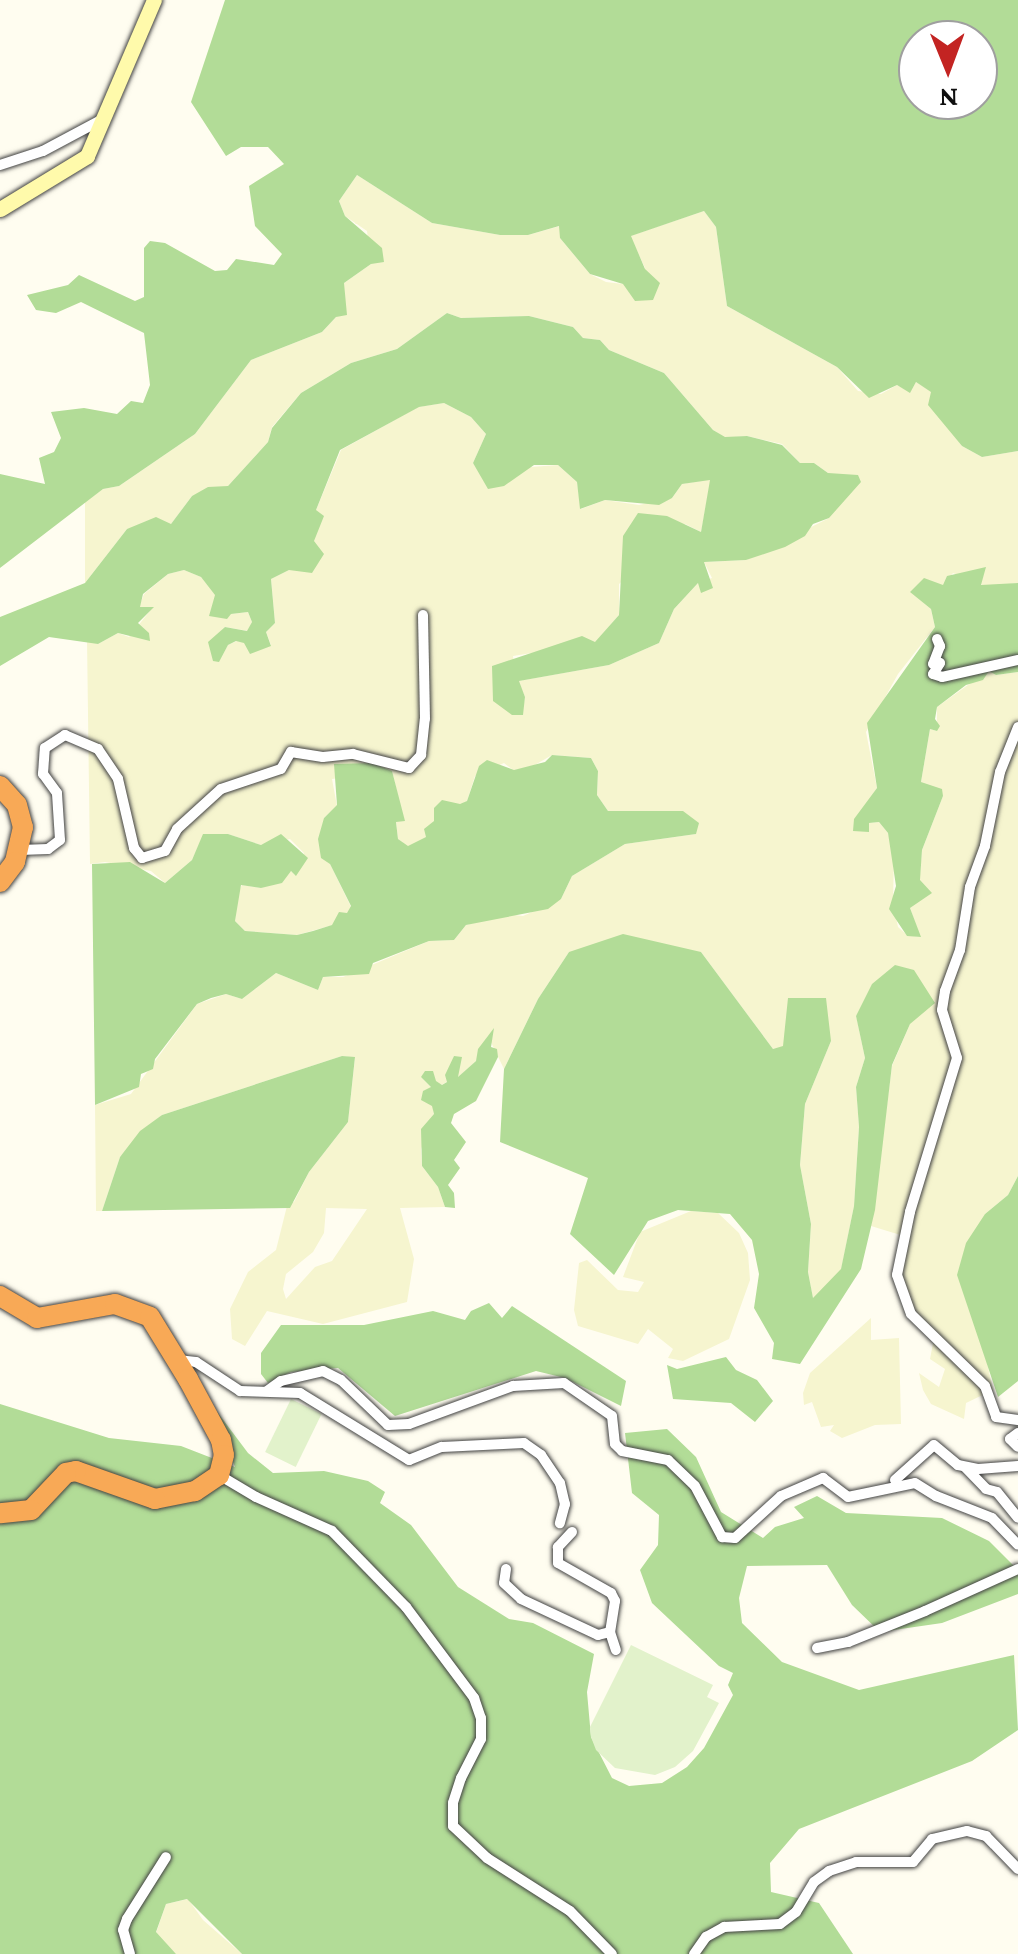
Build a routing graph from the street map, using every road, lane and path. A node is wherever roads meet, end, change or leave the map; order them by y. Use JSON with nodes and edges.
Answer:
{"nodes":[{"id":1,"x":154,"y":0,"type":"edge"},
{"id":2,"x":104,"y":119,"type":"junction"},
{"id":3,"x":0,"y":164,"type":"edge"},
{"id":4,"x":0,"y":209,"type":"edge"},
{"id":5,"x":423,"y":615,"type":"dead end"},
{"id":6,"x":936,"y":639,"type":"dead end"},
{"id":7,"x":1018,"y":660,"type":"edge"},
{"id":8,"x":1018,"y":727,"type":"edge"},
{"id":9,"x":0,"y":786,"type":"edge"},
{"id":10,"x":20,"y":850,"type":"junction"},
{"id":11,"x":0,"y":882,"type":"edge"},
{"id":12,"x":0,"y":1296,"type":"edge"},
{"id":13,"x":174,"y":1360,"type":"junction"},
{"id":14,"x":268,"y":1391,"type":"junction"},
{"id":15,"x":1018,"y":1420,"type":"edge"},
{"id":16,"x":1018,"y":1433,"type":"edge"},
{"id":17,"x":1018,"y":1446,"type":"edge"},
{"id":18,"x":1018,"y":1466,"type":"edge"},
{"id":19,"x":965,"y":1467,"type":"junction"},
{"id":20,"x":219,"y":1474,"type":"junction"},
{"id":21,"x":875,"y":1492,"type":"junction"},
{"id":22,"x":0,"y":1513,"type":"edge"},
{"id":23,"x":1018,"y":1518,"type":"edge"},
{"id":24,"x":560,"y":1523,"type":"dead end"},
{"id":25,"x":572,"y":1532,"type":"dead end"},
{"id":26,"x":1018,"y":1545,"type":"edge"},
{"id":27,"x":1018,"y":1568,"type":"edge"},
{"id":28,"x":506,"y":1569,"type":"dead end"},
{"id":29,"x":610,"y":1632,"type":"junction"},
{"id":30,"x":817,"y":1648,"type":"dead end"},
{"id":31,"x":616,"y":1650,"type":"dead end"},
{"id":32,"x":166,"y":1858,"type":"dead end"},
{"id":33,"x":1018,"y":1868,"type":"edge"},
{"id":34,"x":130,"y":1954,"type":"edge"},
{"id":35,"x":612,"y":1954,"type":"edge"},
{"id":36,"x":694,"y":1954,"type":"edge"}],
"edges":[{"from":1,"to":2,"type":"street"},
{"from":2,"to":3,"type":"street"},
{"from":2,"to":4,"type":"street"},
{"from":5,"to":10,"type":"street"},
{"from":6,"to":7,"type":"street"},
{"from":8,"to":15,"type":"street"},
{"from":9,"to":10,"type":"highway"},
{"from":10,"to":11,"type":"highway"},
{"from":12,"to":13,"type":"highway"},
{"from":13,"to":14,"type":"street"},
{"from":13,"to":20,"type":"highway"},
{"from":14,"to":21,"type":"street"},
{"from":14,"to":24,"type":"street"},
{"from":16,"to":17,"type":"street"},
{"from":18,"to":19,"type":"street"},
{"from":19,"to":21,"type":"street"},
{"from":19,"to":23,"type":"street"},
{"from":20,"to":22,"type":"highway"},
{"from":20,"to":35,"type":"street"},
{"from":21,"to":26,"type":"street"},
{"from":25,"to":29,"type":"street"},
{"from":27,"to":30,"type":"street"},
{"from":28,"to":29,"type":"street"},
{"from":29,"to":31,"type":"street"},
{"from":32,"to":34,"type":"street"},
{"from":33,"to":36,"type":"street"}]}
